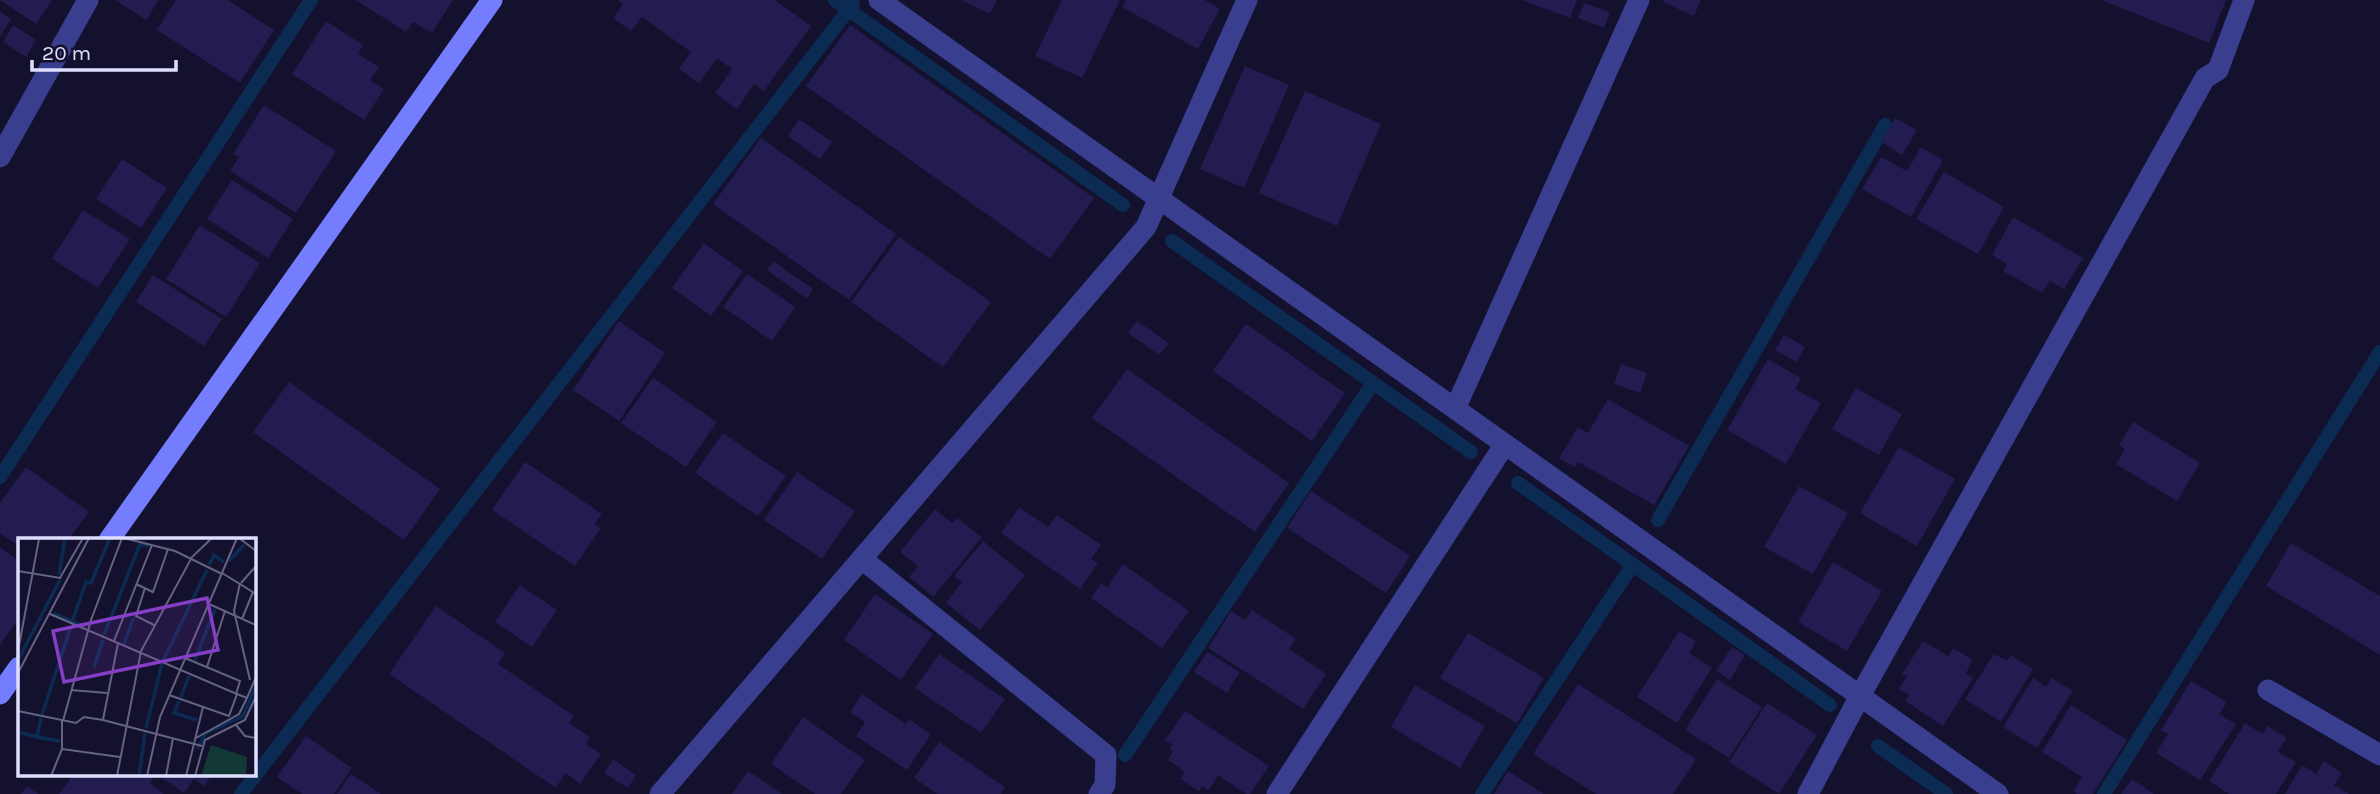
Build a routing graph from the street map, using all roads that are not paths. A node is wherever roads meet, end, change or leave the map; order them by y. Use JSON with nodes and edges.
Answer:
{"nodes":[{"id":1,"x":88,"y":0,"type":"edge"},
{"id":2,"x":492,"y":0,"type":"edge"},
{"id":3,"x":879,"y":0,"type":"edge"},
{"id":4,"x":1247,"y":0,"type":"edge"},
{"id":5,"x":1640,"y":0,"type":"edge"},
{"id":6,"x":2244,"y":0,"type":"edge"},
{"id":7,"x":0,"y":157,"type":"edge"},
{"id":8,"x":1160,"y":199,"type":"junction"},
{"id":9,"x":1455,"y":408,"type":"junction"},
{"id":10,"x":1505,"y":444,"type":"junction"},
{"id":11,"x":110,"y":538,"type":"edge"},
{"id":12,"x":862,"y":559,"type":"junction"},
{"id":13,"x":18,"y":668,"type":"edge"},
{"id":14,"x":2268,"y":690,"type":"dead end"},
{"id":15,"x":0,"y":694,"type":"edge"},
{"id":16,"x":1860,"y":696,"type":"junction"},
{"id":17,"x":2380,"y":755,"type":"edge"},
{"id":18,"x":660,"y":794,"type":"edge"},
{"id":19,"x":1100,"y":794,"type":"edge"},
{"id":20,"x":1277,"y":794,"type":"edge"},
{"id":21,"x":1808,"y":794,"type":"edge"},
{"id":22,"x":1998,"y":794,"type":"edge"}],
"edges":[{"from":1,"to":7,"type":"street"},
{"from":2,"to":11,"type":"street"},
{"from":3,"to":8,"type":"street"},
{"from":4,"to":8,"type":"street"},
{"from":5,"to":9,"type":"street"},
{"from":6,"to":16,"type":"street"},
{"from":8,"to":9,"type":"street"},
{"from":8,"to":12,"type":"street"},
{"from":9,"to":10,"type":"street"},
{"from":10,"to":16,"type":"street"},
{"from":10,"to":20,"type":"street"},
{"from":12,"to":18,"type":"street"},
{"from":12,"to":19,"type":"street"},
{"from":13,"to":15,"type":"street"},
{"from":14,"to":17,"type":"street"},
{"from":16,"to":21,"type":"street"},
{"from":16,"to":22,"type":"street"}]}
